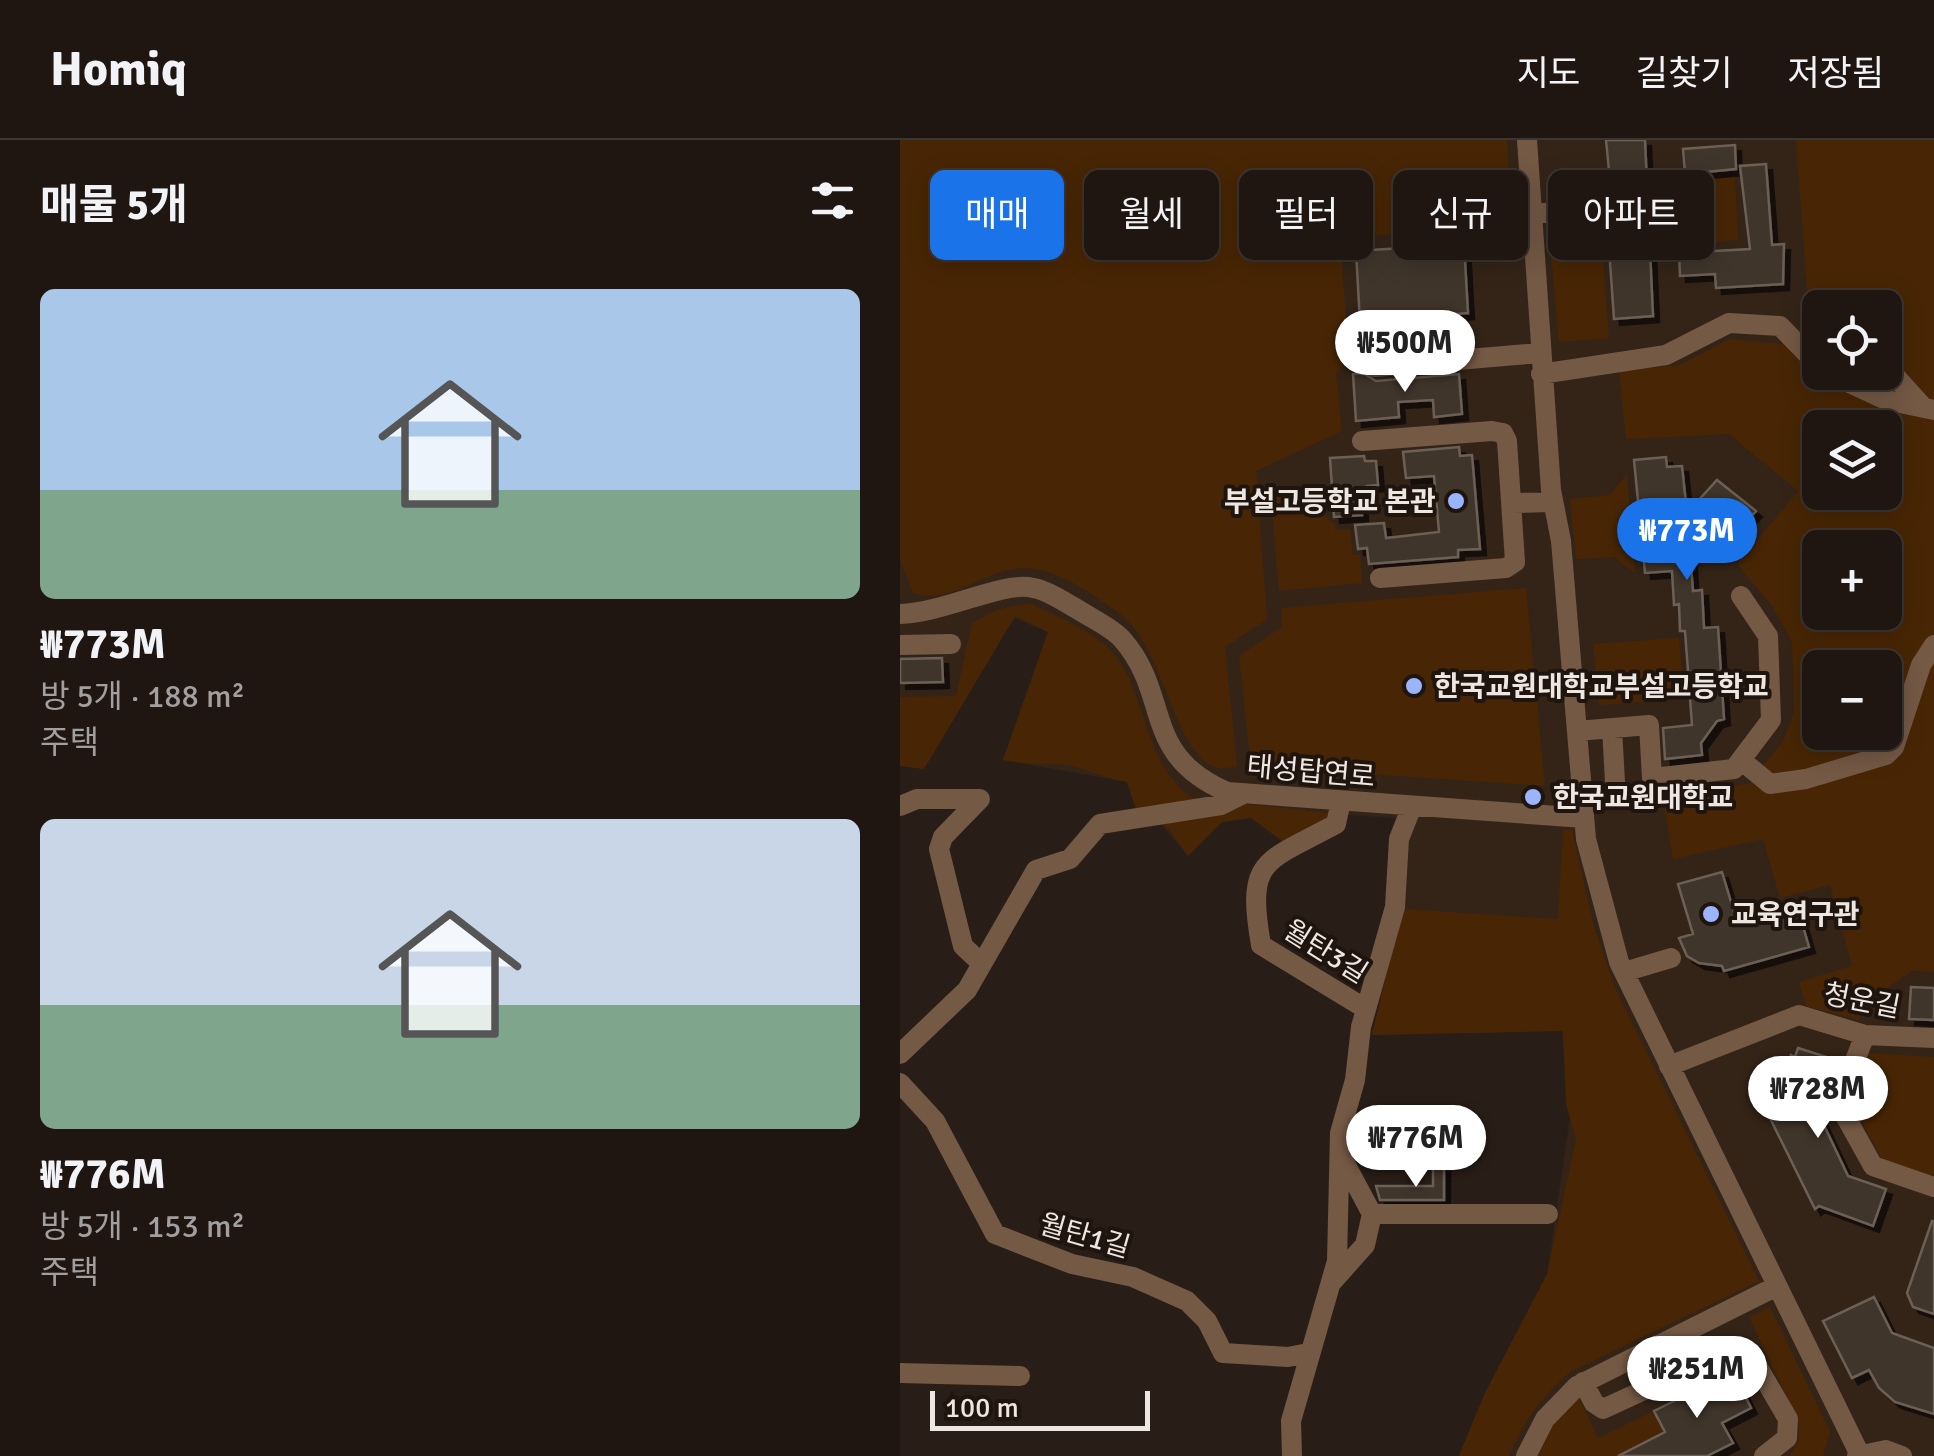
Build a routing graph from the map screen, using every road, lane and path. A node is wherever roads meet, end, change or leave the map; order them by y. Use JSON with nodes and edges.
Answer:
{"nodes":[{"id":1,"x":1527,"y":140,"type":"edge"},
{"id":2,"x":1548,"y":213,"type":"edge"},
{"id":3,"x":1532,"y":214,"type":"junction"},
{"id":4,"x":1802,"y":349,"type":"edge"},
{"id":5,"x":1540,"y":363,"type":"junction"},
{"id":6,"x":1374,"y":367,"type":"dead end"},
{"id":7,"x":1902,"y":382,"type":"edge"},
{"id":8,"x":1859,"y":390,"type":"edge"},
{"id":9,"x":1929,"y":409,"type":"edge"},
{"id":10,"x":1362,"y":441,"type":"dead end"},
{"id":11,"x":1552,"y":502,"type":"junction"},
{"id":12,"x":1512,"y":503,"type":"junction"},
{"id":13,"x":1380,"y":578,"type":"dead end"},
{"id":14,"x":1741,"y":596,"type":"dead end"},
{"id":15,"x":900,"y":614,"type":"edge"},
{"id":16,"x":950,"y":644,"type":"dead end"},
{"id":17,"x":900,"y":645,"type":"edge"},
{"id":18,"x":1934,"y":645,"type":"edge"},
{"id":19,"x":1612,"y":728,"type":"junction"},
{"id":20,"x":1576,"y":731,"type":"junction"},
{"id":21,"x":1741,"y":760,"type":"junction"},
{"id":22,"x":1615,"y":782,"type":"dead end"},
{"id":23,"x":1242,"y":795,"type":"junction"},
{"id":24,"x":1341,"y":800,"type":"junction"},
{"id":25,"x":900,"y":806,"type":"edge"},
{"id":26,"x":1412,"y":806,"type":"junction"},
{"id":27,"x":1584,"y":818,"type":"junction"},
{"id":28,"x":1671,"y":958,"type":"dead end"},
{"id":29,"x":980,"y":962,"type":"junction"},
{"id":30,"x":1624,"y":972,"type":"junction"},
{"id":31,"x":1366,"y":1009,"type":"junction"},
{"id":32,"x":1865,"y":1035,"type":"junction"},
{"id":33,"x":1934,"y":1038,"type":"edge"},
{"id":34,"x":900,"y":1054,"type":"edge"},
{"id":35,"x":1669,"y":1066,"type":"junction"},
{"id":36,"x":900,"y":1083,"type":"edge"},
{"id":37,"x":1340,"y":1153,"type":"junction"},
{"id":38,"x":1934,"y":1187,"type":"edge"},
{"id":39,"x":1372,"y":1214,"type":"junction"},
{"id":40,"x":1548,"y":1214,"type":"dead end"},
{"id":41,"x":1332,"y":1282,"type":"junction"},
{"id":42,"x":1777,"y":1286,"type":"junction"},
{"id":43,"x":1704,"y":1322,"type":"junction"},
{"id":44,"x":1308,"y":1352,"type":"junction"},
{"id":45,"x":1720,"y":1355,"type":"junction"},
{"id":46,"x":900,"y":1372,"type":"edge"},
{"id":47,"x":1020,"y":1376,"type":"dead end"},
{"id":48,"x":1583,"y":1382,"type":"junction"},
{"id":49,"x":1292,"y":1456,"type":"edge"},
{"id":50,"x":1526,"y":1456,"type":"edge"},
{"id":51,"x":1764,"y":1456,"type":"edge"},
{"id":52,"x":1859,"y":1456,"type":"edge"},
{"id":53,"x":1902,"y":1456,"type":"edge"}],
"edges":[{"from":1,"to":3,"type":"street"},
{"from":2,"to":3,"type":"street"},
{"from":3,"to":5,"type":"street"},
{"from":4,"to":5,"type":"street"},
{"from":5,"to":6,"type":"street"},
{"from":5,"to":11,"type":"street"},
{"from":7,"to":9,"type":"street"},
{"from":8,"to":9,"type":"street"},
{"from":10,"to":12,"type":"street"},
{"from":11,"to":12,"type":"street"},
{"from":11,"to":20,"type":"street"},
{"from":12,"to":13,"type":"street"},
{"from":14,"to":21,"type":"street"},
{"from":15,"to":23,"type":"street","name":"태성탑연로"},
{"from":16,"to":17,"type":"street"},
{"from":18,"to":21,"type":"street"},
{"from":19,"to":20,"type":"street"},
{"from":19,"to":21,"type":"street"},
{"from":19,"to":22,"type":"street"},
{"from":20,"to":27,"type":"street"},
{"from":23,"to":24,"type":"street","name":"태성탑연로"},
{"from":23,"to":29,"type":"street"},
{"from":24,"to":26,"type":"street","name":"태성탑연로"},
{"from":24,"to":31,"type":"street","name":"월탄3길"},
{"from":25,"to":29,"type":"street"},
{"from":26,"to":27,"type":"street","name":"태성탑연로"},
{"from":26,"to":31,"type":"street","name":"월탄3길"},
{"from":27,"to":30,"type":"street"},
{"from":28,"to":30,"type":"street"},
{"from":29,"to":34,"type":"street"},
{"from":30,"to":35,"type":"street"},
{"from":31,"to":37,"type":"street","name":"월탄3길"},
{"from":32,"to":33,"type":"street","name":"청운길"},
{"from":32,"to":35,"type":"street","name":"청운길"},
{"from":32,"to":38,"type":"street"},
{"from":35,"to":42,"type":"street"},
{"from":36,"to":44,"type":"street","name":"월탄1길"},
{"from":37,"to":39,"type":"street"},
{"from":37,"to":41,"type":"street","name":"월탄3길"},
{"from":39,"to":40,"type":"street"},
{"from":39,"to":41,"type":"street","name":"월탄3길"},
{"from":41,"to":44,"type":"street","name":"월탄3길"},
{"from":42,"to":43,"type":"street"},
{"from":42,"to":52,"type":"street"},
{"from":43,"to":45,"type":"street"},
{"from":43,"to":48,"type":"street"},
{"from":44,"to":49,"type":"street","name":"월탄3길"},
{"from":45,"to":48,"type":"street"},
{"from":45,"to":51,"type":"street"},
{"from":46,"to":47,"type":"street"},
{"from":48,"to":50,"type":"street"},
{"from":52,"to":53,"type":"street"}]}
